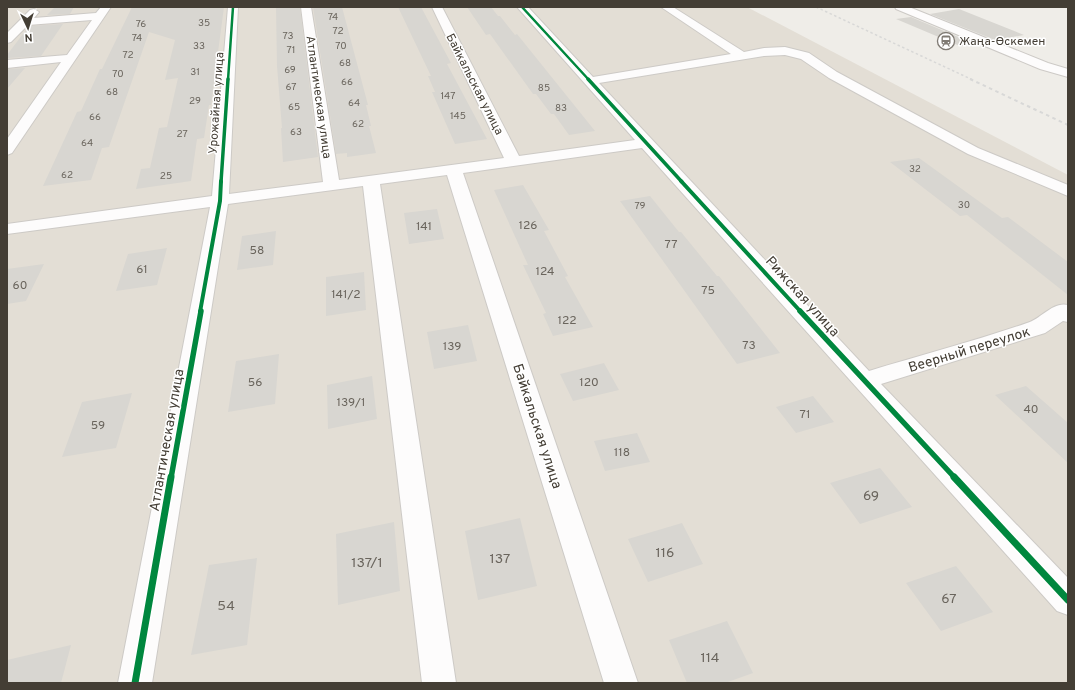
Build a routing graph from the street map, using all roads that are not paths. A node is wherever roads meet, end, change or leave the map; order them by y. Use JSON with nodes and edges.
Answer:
{"nodes":[{"id":1,"x":39,"y":7,"type":"edge"},
{"id":2,"x":233,"y":7,"type":"edge"},
{"id":3,"x":306,"y":7,"type":"edge"},
{"id":4,"x":437,"y":7,"type":"edge"},
{"id":5,"x":522,"y":7,"type":"edge"},
{"id":6,"x":666,"y":7,"type":"edge"},
{"id":7,"x":900,"y":7,"type":"edge"},
{"id":8,"x":103,"y":12,"type":"edge"},
{"id":9,"x":24,"y":22,"type":"junction"},
{"id":10,"x":7,"y":40,"type":"edge"},
{"id":11,"x":742,"y":56,"type":"junction"},
{"id":12,"x":70,"y":58,"type":"junction"},
{"id":13,"x":7,"y":64,"type":"edge"},
{"id":14,"x":1068,"y":73,"type":"edge"},
{"id":15,"x":591,"y":81,"type":"junction"},
{"id":16,"x":27,"y":121,"type":"junction"},
{"id":17,"x":7,"y":122,"type":"edge"},
{"id":18,"x":648,"y":143,"type":"junction"},
{"id":19,"x":7,"y":150,"type":"edge"},
{"id":20,"x":514,"y":162,"type":"junction"},
{"id":21,"x":454,"y":170,"type":"junction"},
{"id":22,"x":371,"y":181,"type":"junction"},
{"id":23,"x":332,"y":186,"type":"junction"},
{"id":24,"x":1068,"y":191,"type":"edge"},
{"id":25,"x":220,"y":201,"type":"junction"},
{"id":26,"x":7,"y":229,"type":"edge"},
{"id":27,"x":1068,"y":315,"type":"edge"},
{"id":28,"x":864,"y":380,"type":"junction"},
{"id":29,"x":1068,"y":600,"type":"edge"},
{"id":30,"x":135,"y":683,"type":"edge"},
{"id":31,"x":439,"y":683,"type":"edge"},
{"id":32,"x":621,"y":683,"type":"edge"}],
"edges":[{"from":1,"to":9,"type":"street"},
{"from":2,"to":25,"type":"street","name":"Урожайная улица"},
{"from":3,"to":23,"type":"street","name":"Атлантическая улица"},
{"from":4,"to":20,"type":"street","name":"Байкальская улица"},
{"from":5,"to":15,"type":"street","name":"Рижская улица"},
{"from":6,"to":11,"type":"street"},
{"from":7,"to":14,"type":"street"},
{"from":8,"to":9,"type":"street"},
{"from":8,"to":12,"type":"street"},
{"from":9,"to":10,"type":"street"},
{"from":11,"to":15,"type":"street"},
{"from":11,"to":24,"type":"street"},
{"from":12,"to":13,"type":"street"},
{"from":12,"to":16,"type":"street"},
{"from":15,"to":18,"type":"street","name":"Рижская улица"},
{"from":16,"to":17,"type":"street"},
{"from":16,"to":19,"type":"street"},
{"from":18,"to":20,"type":"street"},
{"from":18,"to":28,"type":"street","name":"Рижская улица"},
{"from":20,"to":21,"type":"street"},
{"from":21,"to":22,"type":"street"},
{"from":21,"to":32,"type":"street","name":"Байкальская улица"},
{"from":22,"to":23,"type":"street"},
{"from":22,"to":31,"type":"street"},
{"from":23,"to":25,"type":"street"},
{"from":25,"to":26,"type":"street"},
{"from":25,"to":30,"type":"street","name":"Атлантическая улица"},
{"from":27,"to":28,"type":"street","name":"Веерный переулок"},
{"from":28,"to":29,"type":"street","name":"Рижская улица"}]}
